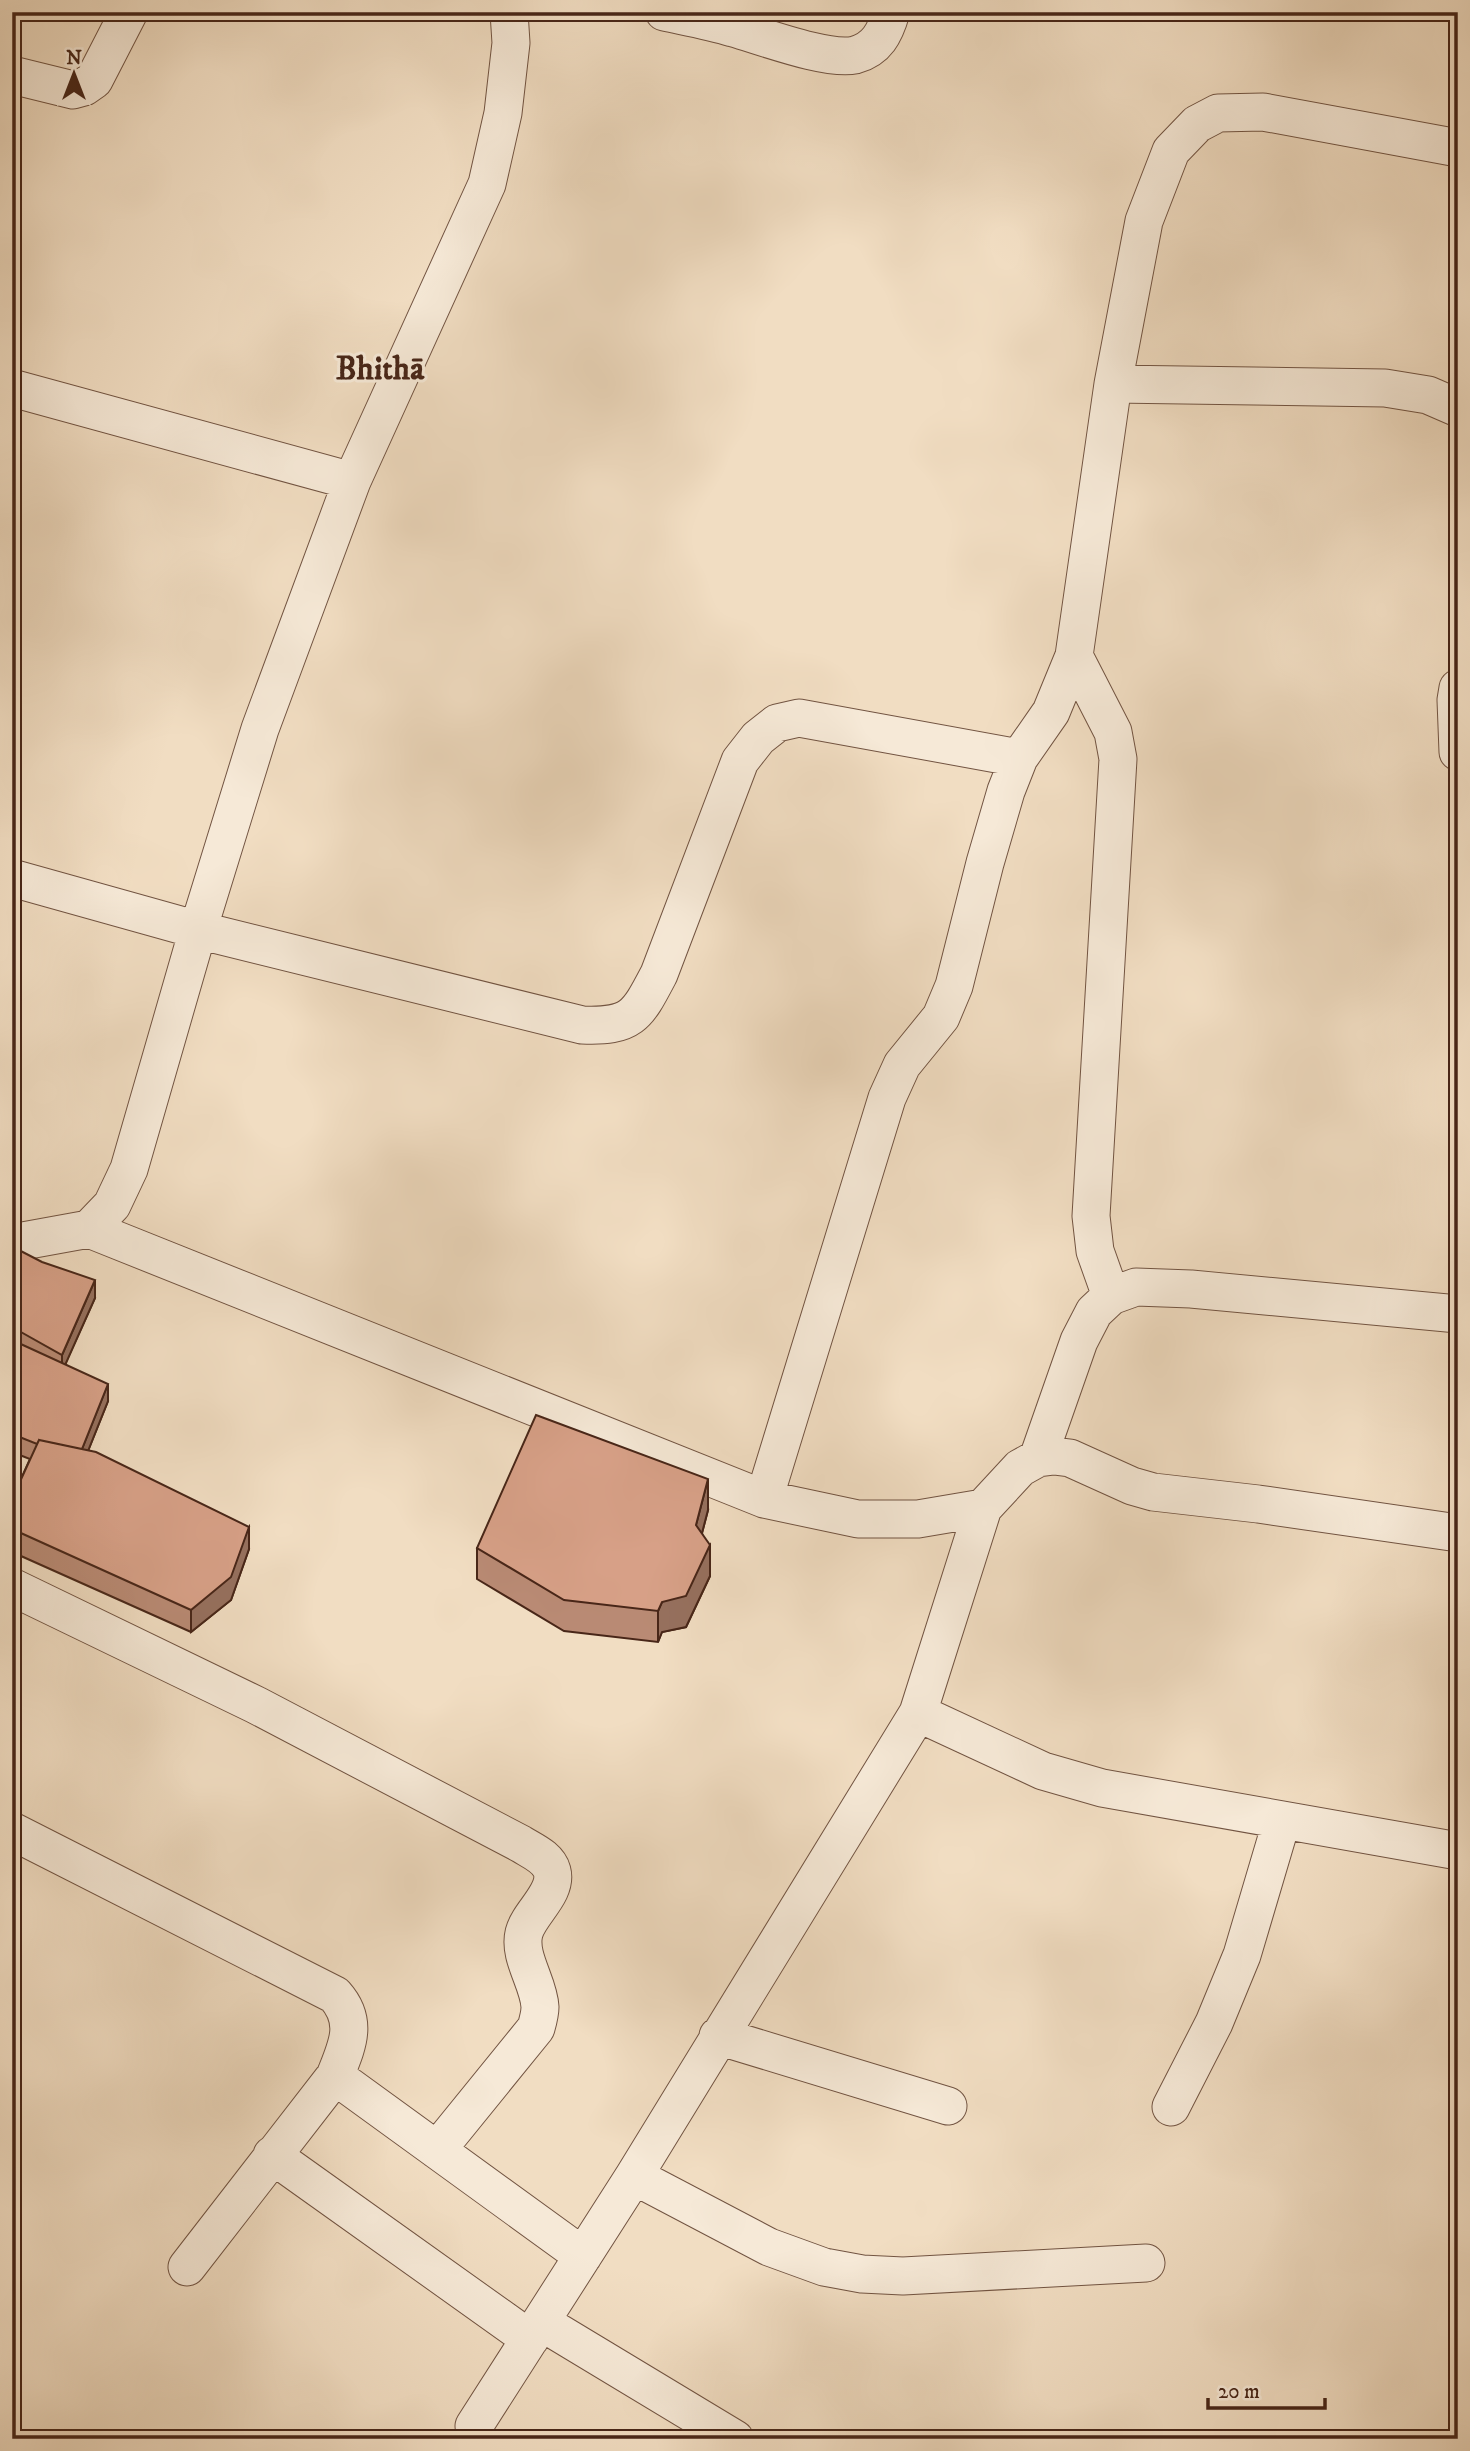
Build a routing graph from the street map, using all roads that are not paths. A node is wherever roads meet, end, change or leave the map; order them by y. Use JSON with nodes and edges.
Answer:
{"nodes":[{"id":1,"x":129,"y":12,"type":"edge"},
{"id":2,"x":509,"y":12,"type":"edge"},
{"id":3,"x":664,"y":12,"type":"edge"},
{"id":4,"x":891,"y":12,"type":"edge"},
{"id":5,"x":12,"y":75,"type":"edge"},
{"id":6,"x":1458,"y":148,"type":"edge"},
{"id":7,"x":1113,"y":384,"type":"junction"},
{"id":8,"x":12,"y":388,"type":"edge"},
{"id":9,"x":1458,"y":408,"type":"edge"},
{"id":10,"x":352,"y":481,"type":"junction"},
{"id":11,"x":1074,"y":656,"type":"junction"},
{"id":12,"x":1458,"y":688,"type":"edge"},
{"id":13,"x":1458,"y":752,"type":"edge"},
{"id":14,"x":1019,"y":758,"type":"junction"},
{"id":15,"x":12,"y":878,"type":"edge"},
{"id":16,"x":198,"y":930,"type":"junction"},
{"id":17,"x":89,"y":1229,"type":"junction"},
{"id":18,"x":12,"y":1243,"type":"edge"},
{"id":19,"x":1111,"y":1296,"type":"junction"},
{"id":20,"x":1458,"y":1314,"type":"edge"},
{"id":21,"x":1038,"y":1458,"type":"junction"},
{"id":22,"x":764,"y":1499,"type":"junction"},
{"id":23,"x":983,"y":1508,"type":"junction"},
{"id":24,"x":1458,"y":1533,"type":"edge"},
{"id":25,"x":12,"y":1587,"type":"edge"},
{"id":26,"x":918,"y":1713,"type":"junction"},
{"id":27,"x":1282,"y":1821,"type":"junction"},
{"id":28,"x":12,"y":1830,"type":"edge"},
{"id":29,"x":1458,"y":1851,"type":"edge"},
{"id":30,"x":718,"y":2036,"type":"junction"},
{"id":31,"x":335,"y":2076,"type":"junction"},
{"id":32,"x":948,"y":2106,"type":"dead end"},
{"id":33,"x":1171,"y":2107,"type":"dead end"},
{"id":34,"x":437,"y":2150,"type":"junction"},
{"id":35,"x":272,"y":2155,"type":"junction"},
{"id":36,"x":634,"y":2176,"type":"junction"},
{"id":37,"x":583,"y":2256,"type":"junction"},
{"id":38,"x":1146,"y":2263,"type":"dead end"},
{"id":39,"x":187,"y":2267,"type":"dead end"},
{"id":40,"x":536,"y":2330,"type":"junction"},
{"id":41,"x":474,"y":2426,"type":"dead end"},
{"id":42,"x":735,"y":2439,"type":"edge"}],
"edges":[{"from":1,"to":5,"type":"street"},
{"from":2,"to":10,"type":"street"},
{"from":3,"to":4,"type":"street"},
{"from":6,"to":7,"type":"street"},
{"from":7,"to":9,"type":"street"},
{"from":7,"to":11,"type":"street"},
{"from":8,"to":10,"type":"street"},
{"from":10,"to":16,"type":"street"},
{"from":11,"to":14,"type":"street"},
{"from":11,"to":19,"type":"street"},
{"from":12,"to":13,"type":"street"},
{"from":14,"to":16,"type":"street"},
{"from":14,"to":22,"type":"street"},
{"from":15,"to":16,"type":"street"},
{"from":16,"to":17,"type":"street"},
{"from":17,"to":18,"type":"street"},
{"from":17,"to":22,"type":"street"},
{"from":19,"to":20,"type":"street"},
{"from":19,"to":21,"type":"street"},
{"from":21,"to":23,"type":"street"},
{"from":21,"to":24,"type":"street"},
{"from":22,"to":23,"type":"street"},
{"from":23,"to":26,"type":"street"},
{"from":25,"to":34,"type":"street"},
{"from":26,"to":27,"type":"street"},
{"from":26,"to":30,"type":"street"},
{"from":27,"to":29,"type":"street"},
{"from":27,"to":33,"type":"street"},
{"from":28,"to":31,"type":"street"},
{"from":30,"to":32,"type":"street"},
{"from":30,"to":36,"type":"street"},
{"from":31,"to":34,"type":"street"},
{"from":31,"to":35,"type":"street"},
{"from":34,"to":37,"type":"street"},
{"from":35,"to":39,"type":"street"},
{"from":35,"to":40,"type":"street"},
{"from":36,"to":37,"type":"street"},
{"from":36,"to":38,"type":"street"},
{"from":37,"to":40,"type":"street"},
{"from":40,"to":41,"type":"street"},
{"from":40,"to":42,"type":"street"}]}
